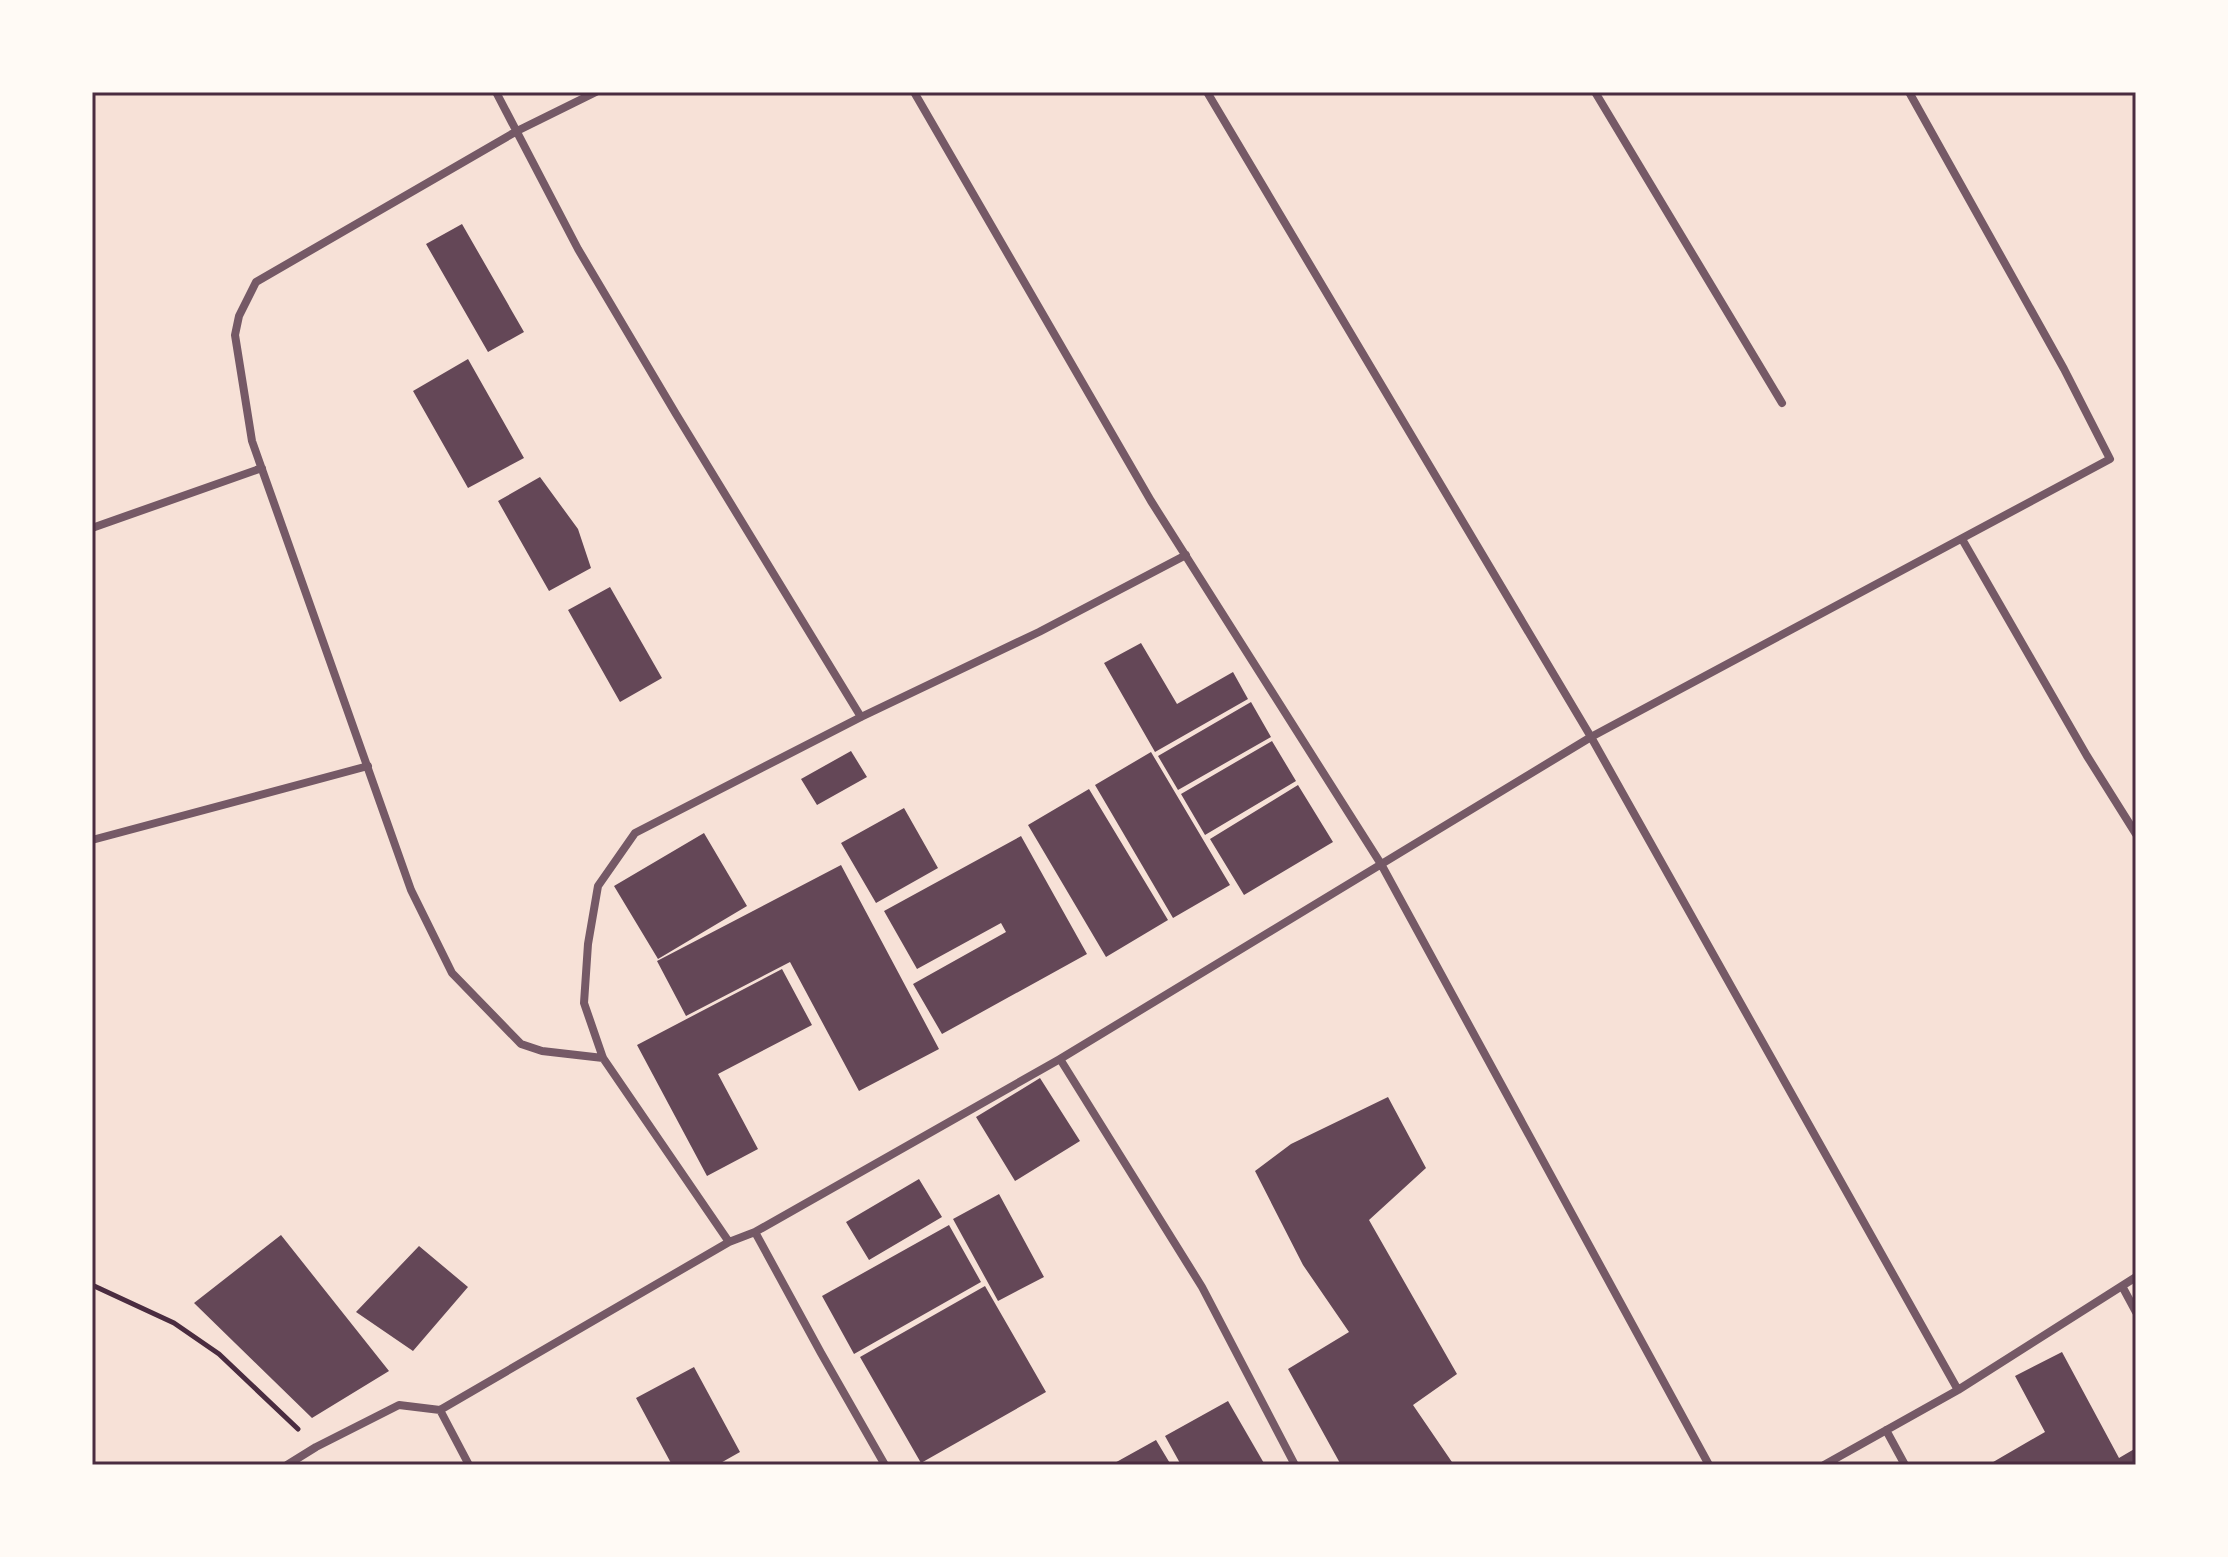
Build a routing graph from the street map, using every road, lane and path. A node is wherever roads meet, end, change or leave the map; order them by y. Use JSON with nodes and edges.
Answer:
{"nodes":[{"id":1,"x":496,"y":92,"type":"edge"},
{"id":2,"x":596,"y":92,"type":"edge"},
{"id":3,"x":914,"y":92,"type":"edge"},
{"id":4,"x":1207,"y":92,"type":"edge"},
{"id":5,"x":1595,"y":92,"type":"edge"},
{"id":6,"x":1909,"y":92,"type":"edge"},
{"id":7,"x":517,"y":131,"type":"junction"},
{"id":8,"x":1782,"y":403,"type":"dead end"},
{"id":9,"x":262,"y":468,"type":"junction"},
{"id":10,"x":92,"y":528,"type":"edge"},
{"id":11,"x":1962,"y":539,"type":"junction"},
{"id":12,"x":1186,"y":555,"type":"junction"},
{"id":13,"x":861,"y":717,"type":"junction"},
{"id":14,"x":1591,"y":737,"type":"junction"},
{"id":15,"x":368,"y":766,"type":"junction"},
{"id":16,"x":2136,"y":834,"type":"edge"},
{"id":17,"x":92,"y":840,"type":"edge"},
{"id":18,"x":1381,"y":864,"type":"junction"},
{"id":19,"x":603,"y":1058,"type":"junction"},
{"id":20,"x":1060,"y":1059,"type":"junction"},
{"id":21,"x":755,"y":1232,"type":"junction"},
{"id":22,"x":729,"y":1242,"type":"junction"},
{"id":23,"x":2136,"y":1277,"type":"edge"},
{"id":24,"x":92,"y":1285,"type":"edge"},
{"id":25,"x":2122,"y":1286,"type":"junction"},
{"id":26,"x":2136,"y":1312,"type":"edge"},
{"id":27,"x":1958,"y":1390,"type":"junction"},
{"id":28,"x":440,"y":1410,"type":"junction"},
{"id":29,"x":1886,"y":1430,"type":"junction"},
{"id":30,"x":316,"y":1447,"type":"junction"},
{"id":31,"x":287,"y":1465,"type":"edge"},
{"id":32,"x":469,"y":1465,"type":"edge"},
{"id":33,"x":885,"y":1465,"type":"edge"},
{"id":34,"x":1295,"y":1465,"type":"edge"},
{"id":35,"x":1709,"y":1465,"type":"edge"},
{"id":36,"x":1824,"y":1465,"type":"edge"},
{"id":37,"x":1905,"y":1465,"type":"edge"}],
"edges":[{"from":1,"to":7,"type":"street"},
{"from":2,"to":7,"type":"street"},
{"from":3,"to":12,"type":"street"},
{"from":4,"to":14,"type":"street"},
{"from":5,"to":8,"type":"street"},
{"from":6,"to":11,"type":"street"},
{"from":7,"to":9,"type":"street"},
{"from":7,"to":13,"type":"street"},
{"from":9,"to":10,"type":"street"},
{"from":9,"to":15,"type":"street"},
{"from":11,"to":14,"type":"street"},
{"from":11,"to":16,"type":"street"},
{"from":12,"to":13,"type":"street"},
{"from":12,"to":18,"type":"street"},
{"from":13,"to":19,"type":"street"},
{"from":14,"to":18,"type":"street"},
{"from":14,"to":27,"type":"street"},
{"from":15,"to":17,"type":"street"},
{"from":15,"to":19,"type":"street"},
{"from":18,"to":20,"type":"street"},
{"from":18,"to":35,"type":"street"},
{"from":19,"to":22,"type":"street"},
{"from":20,"to":21,"type":"street"},
{"from":20,"to":34,"type":"street"},
{"from":21,"to":22,"type":"street"},
{"from":21,"to":33,"type":"street"},
{"from":22,"to":28,"type":"street"},
{"from":23,"to":25,"type":"street"},
{"from":24,"to":30,"type":"path"},
{"from":25,"to":26,"type":"street"},
{"from":25,"to":27,"type":"street"},
{"from":27,"to":29,"type":"street"},
{"from":28,"to":30,"type":"street"},
{"from":28,"to":32,"type":"street"},
{"from":29,"to":36,"type":"street"},
{"from":29,"to":37,"type":"street"},
{"from":30,"to":31,"type":"street"}]}
